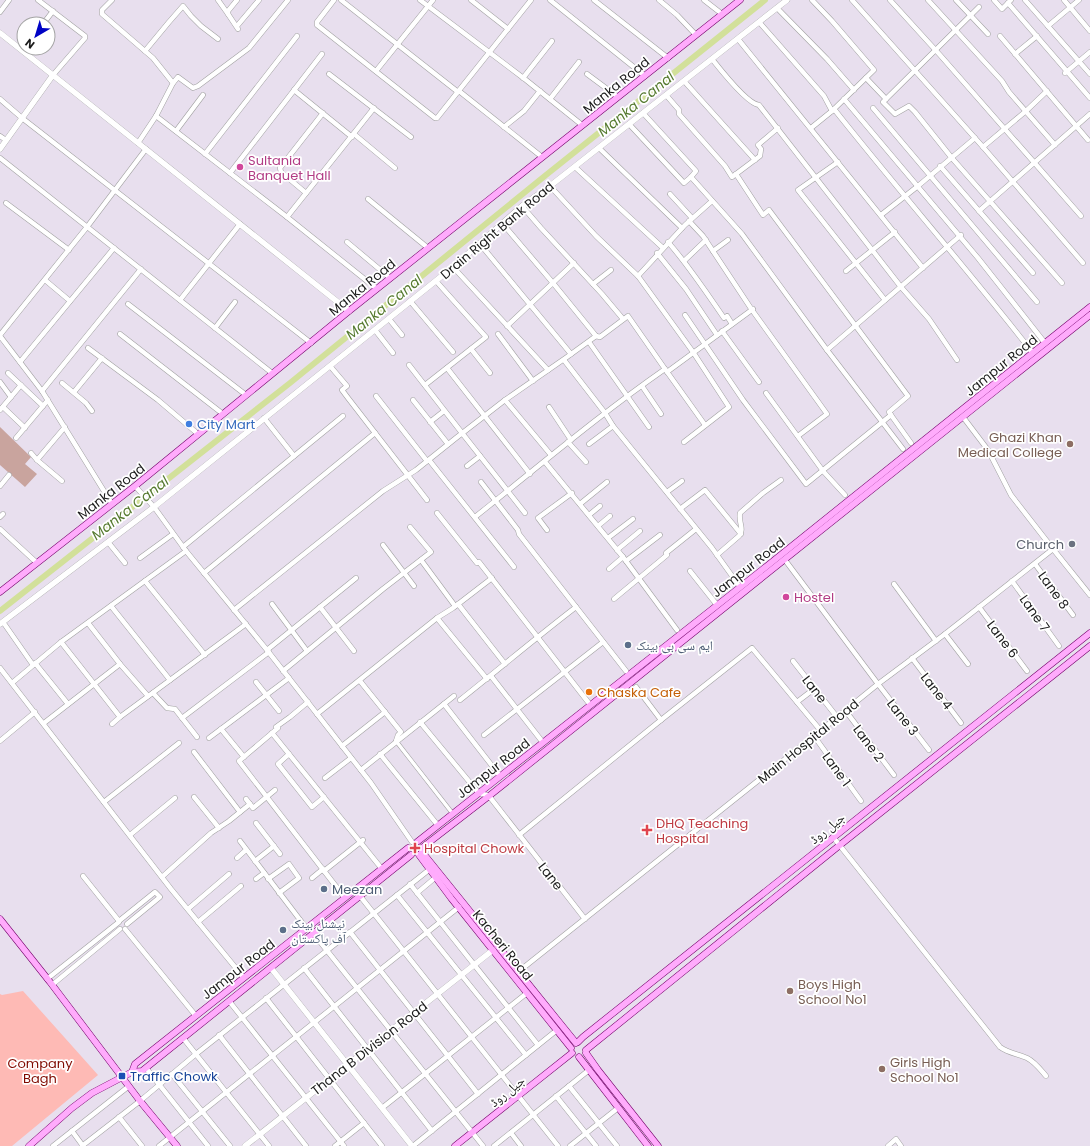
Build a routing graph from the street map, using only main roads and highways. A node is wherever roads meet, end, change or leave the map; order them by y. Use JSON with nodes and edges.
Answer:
{"nodes":[{"id":1,"x":740,"y":0,"type":"edge"},
{"id":2,"x":1090,"y":307,"type":"edge"},
{"id":3,"x":1090,"y":316,"type":"edge"},
{"id":4,"x":0,"y":591,"type":"edge"},
{"id":5,"x":1090,"y":633,"type":"edge"},
{"id":6,"x":1090,"y":646,"type":"edge"},
{"id":7,"x":415,"y":842,"type":"junction"},
{"id":8,"x":408,"y":848,"type":"junction"},
{"id":9,"x":421,"y":852,"type":"junction"},
{"id":10,"x":411,"y":855,"type":"junction"},
{"id":11,"x":0,"y":919,"type":"edge"},
{"id":12,"x":577,"y":1042,"type":"junction"},
{"id":13,"x":571,"y":1050,"type":"junction"},
{"id":14,"x":586,"y":1051,"type":"junction"},
{"id":15,"x":579,"y":1058,"type":"junction"},
{"id":16,"x":132,"y":1072,"type":"junction"},
{"id":17,"x":122,"y":1078,"type":"junction"},
{"id":18,"x":29,"y":1146,"type":"edge"},
{"id":19,"x":177,"y":1146,"type":"edge"},
{"id":20,"x":455,"y":1146,"type":"edge"},
{"id":21,"x":648,"y":1146,"type":"edge"},
{"id":22,"x":658,"y":1146,"type":"edge"}],
"edges":[{"from":1,"to":4,"type":"main road","name":"Manka Road"},
{"from":2,"to":7,"type":"main road","name":"Jampur Road"},
{"from":3,"to":9,"type":"main road","name":"Jampur Road"},
{"from":5,"to":12,"type":"main road","name":"جیل روڈ"},
{"from":6,"to":14,"type":"main road","name":"جیل روڈ"},
{"from":7,"to":8,"type":"main road"},
{"from":7,"to":9,"type":"main road"},
{"from":8,"to":10,"type":"main road"},
{"from":8,"to":16,"type":"main road","name":"Jampur Road"},
{"from":9,"to":10,"type":"main road"},
{"from":9,"to":12,"type":"main road","name":"Kacheri Road"},
{"from":9,"to":13,"type":"main road","name":"Kacheri Road"},
{"from":10,"to":16,"type":"main road","name":"Jampur Road"},
{"from":11,"to":17,"type":"main road"},
{"from":12,"to":13,"type":"main road"},
{"from":12,"to":14,"type":"main road"},
{"from":13,"to":15,"type":"main road"},
{"from":13,"to":20,"type":"main road","name":"جیل روڈ"},
{"from":14,"to":15,"type":"main road"},
{"from":14,"to":22,"type":"main road"},
{"from":15,"to":21,"type":"main road"},
{"from":16,"to":17,"type":"main road","name":"Jampur Road"},
{"from":17,"to":18,"type":"main road","name":"Jampur Road"},
{"from":17,"to":19,"type":"main road"}]}
